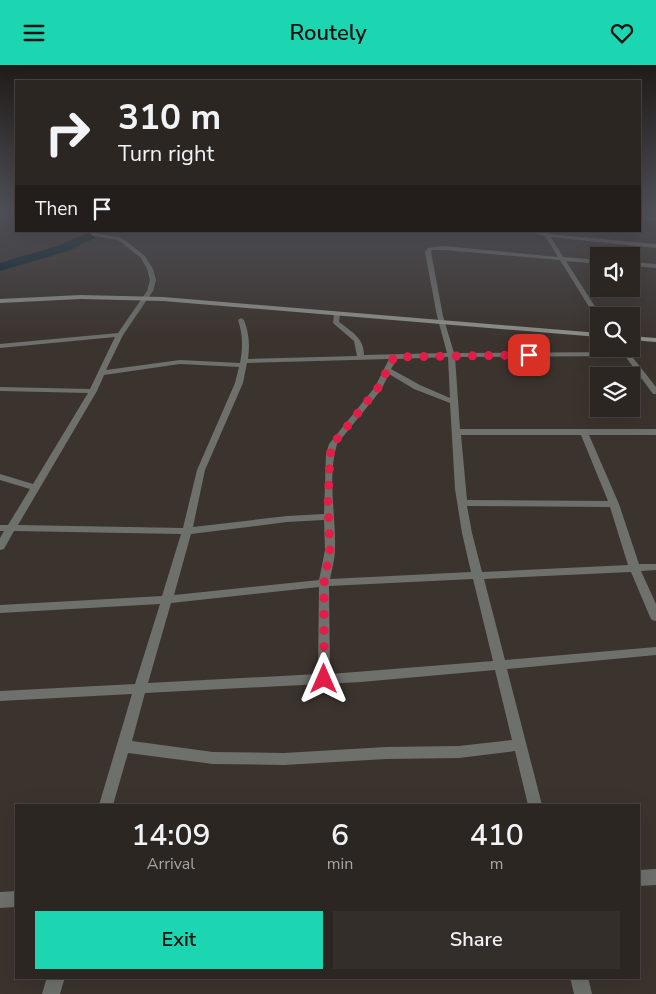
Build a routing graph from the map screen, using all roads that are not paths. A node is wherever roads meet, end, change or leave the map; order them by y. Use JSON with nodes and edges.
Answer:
{"nodes":[{"id":1,"x":138,"y":253,"type":"edge"},
{"id":2,"x":428,"y":253,"type":"edge"},
{"id":3,"x":498,"y":253,"type":"edge"},
{"id":4,"x":560,"y":253,"type":"edge"},
{"id":5,"x":564,"y":260,"type":"junction"},
{"id":6,"x":590,"y":261,"type":"edge"},
{"id":7,"x":640,"y":265,"type":"edge"},
{"id":8,"x":656,"y":266,"type":"edge"},
{"id":9,"x":147,"y":296,"type":"junction"},
{"id":10,"x":0,"y":300,"type":"edge"},
{"id":11,"x":592,"y":307,"type":"edge"},
{"id":12,"x":337,"y":314,"type":"junction"},
{"id":13,"x":441,"y":319,"type":"junction"},
{"id":14,"x":241,"y":320,"type":"dead end"},
{"id":15,"x":590,"y":328,"type":"edge"},
{"id":16,"x":640,"y":333,"type":"edge"},
{"id":17,"x":590,"y":334,"type":"edge"},
{"id":18,"x":120,"y":335,"type":"junction"},
{"id":19,"x":656,"y":335,"type":"edge"},
{"id":20,"x":640,"y":339,"type":"edge"},
{"id":21,"x":656,"y":340,"type":"edge"},
{"id":22,"x":0,"y":346,"type":"edge"},
{"id":23,"x":590,"y":352,"type":"edge"},
{"id":24,"x":451,"y":355,"type":"junction"},
{"id":25,"x":360,"y":357,"type":"junction"},
{"id":26,"x":394,"y":357,"type":"junction"},
{"id":27,"x":630,"y":357,"type":"edge"},
{"id":28,"x":244,"y":363,"type":"junction"},
{"id":29,"x":387,"y":370,"type":"junction"},
{"id":30,"x":102,"y":373,"type":"junction"},
{"id":31,"x":0,"y":389,"type":"edge"},
{"id":32,"x":93,"y":391,"type":"junction"},
{"id":33,"x":656,"y":392,"type":"edge"},
{"id":34,"x":454,"y":402,"type":"junction"},
{"id":35,"x":456,"y":432,"type":"junction"},
{"id":36,"x":584,"y":432,"type":"junction"},
{"id":37,"x":656,"y":432,"type":"edge"},
{"id":38,"x":0,"y":477,"type":"edge"},
{"id":39,"x":35,"y":488,"type":"junction"},
{"id":40,"x":462,"y":503,"type":"junction"},
{"id":41,"x":614,"y":504,"type":"junction"},
{"id":42,"x":328,"y":517,"type":"junction"},
{"id":43,"x":0,"y":528,"type":"edge"},
{"id":44,"x":11,"y":529,"type":"junction"},
{"id":45,"x":187,"y":531,"type":"junction"},
{"id":46,"x":0,"y":547,"type":"edge"},
{"id":47,"x":634,"y":567,"type":"junction"},
{"id":48,"x":656,"y":567,"type":"edge"},
{"id":49,"x":476,"y":575,"type":"junction"},
{"id":50,"x":324,"y":583,"type":"junction"},
{"id":51,"x":166,"y":600,"type":"junction"},
{"id":52,"x":0,"y":609,"type":"edge"},
{"id":53,"x":656,"y":617,"type":"edge"},
{"id":54,"x":656,"y":651,"type":"edge"},
{"id":55,"x":499,"y":666,"type":"junction"},
{"id":56,"x":324,"y":679,"type":"junction"},
{"id":57,"x":140,"y":687,"type":"junction"},
{"id":58,"x":0,"y":696,"type":"edge"},
{"id":59,"x":519,"y":745,"type":"junction"},
{"id":60,"x":123,"y":746,"type":"junction"},
{"id":61,"x":106,"y":804,"type":"edge"},
{"id":62,"x":535,"y":804,"type":"edge"},
{"id":63,"x":656,"y":877,"type":"edge"},
{"id":64,"x":640,"y":878,"type":"edge"},
{"id":65,"x":15,"y":899,"type":"edge"},
{"id":66,"x":0,"y":900,"type":"edge"},
{"id":67,"x":55,"y":979,"type":"edge"},
{"id":68,"x":579,"y":979,"type":"edge"},
{"id":69,"x":51,"y":994,"type":"edge"},
{"id":70,"x":583,"y":994,"type":"edge"}],
"edges":[{"from":1,"to":9,"type":"street"},
{"from":2,"to":13,"type":"street"},
{"from":3,"to":5,"type":"street"},
{"from":4,"to":5,"type":"street"},
{"from":5,"to":6,"type":"street"},
{"from":5,"to":11,"type":"street"},
{"from":7,"to":8,"type":"street"},
{"from":9,"to":10,"type":"main road"},
{"from":9,"to":12,"type":"main road"},
{"from":9,"to":13,"type":"main road"},
{"from":9,"to":18,"type":"street"},
{"from":12,"to":13,"type":"main road"},
{"from":12,"to":25,"type":"street"},
{"from":13,"to":15,"type":"main road"},
{"from":13,"to":17,"type":"main road"},
{"from":13,"to":24,"type":"street"},
{"from":14,"to":28,"type":"street"},
{"from":16,"to":19,"type":"main road"},
{"from":18,"to":22,"type":"street"},
{"from":18,"to":30,"type":"street"},
{"from":20,"to":21,"type":"main road"},
{"from":23,"to":24,"type":"street"},
{"from":24,"to":26,"type":"street"},
{"from":24,"to":34,"type":"street"},
{"from":25,"to":26,"type":"street"},
{"from":25,"to":28,"type":"street"},
{"from":26,"to":29,"type":"street"},
{"from":27,"to":33,"type":"street"},
{"from":28,"to":30,"type":"street"},
{"from":28,"to":45,"type":"street"},
{"from":29,"to":34,"type":"street"},
{"from":29,"to":42,"type":"street"},
{"from":30,"to":32,"type":"street"},
{"from":31,"to":32,"type":"street"},
{"from":32,"to":39,"type":"street"},
{"from":34,"to":35,"type":"street"},
{"from":35,"to":36,"type":"street"},
{"from":35,"to":40,"type":"street"},
{"from":36,"to":37,"type":"street"},
{"from":36,"to":41,"type":"street"},
{"from":38,"to":39,"type":"street"},
{"from":39,"to":44,"type":"street"},
{"from":40,"to":41,"type":"street"},
{"from":40,"to":49,"type":"street"},
{"from":41,"to":47,"type":"street"},
{"from":42,"to":45,"type":"street"},
{"from":42,"to":50,"type":"street"},
{"from":43,"to":44,"type":"street"},
{"from":44,"to":45,"type":"street"},
{"from":44,"to":46,"type":"street"},
{"from":45,"to":51,"type":"street"},
{"from":47,"to":48,"type":"street"},
{"from":47,"to":49,"type":"street"},
{"from":47,"to":53,"type":"street"},
{"from":49,"to":50,"type":"street"},
{"from":49,"to":55,"type":"street"},
{"from":50,"to":51,"type":"street"},
{"from":50,"to":56,"type":"street"},
{"from":51,"to":52,"type":"street"},
{"from":51,"to":57,"type":"street"},
{"from":54,"to":55,"type":"street"},
{"from":55,"to":56,"type":"street"},
{"from":55,"to":59,"type":"street"},
{"from":56,"to":57,"type":"street"},
{"from":57,"to":58,"type":"street"},
{"from":57,"to":60,"type":"street"},
{"from":59,"to":60,"type":"street"},
{"from":59,"to":62,"type":"street"},
{"from":60,"to":61,"type":"street"},
{"from":63,"to":64,"type":"street"},
{"from":65,"to":66,"type":"street"},
{"from":67,"to":69,"type":"street"},
{"from":68,"to":70,"type":"street"}]}
